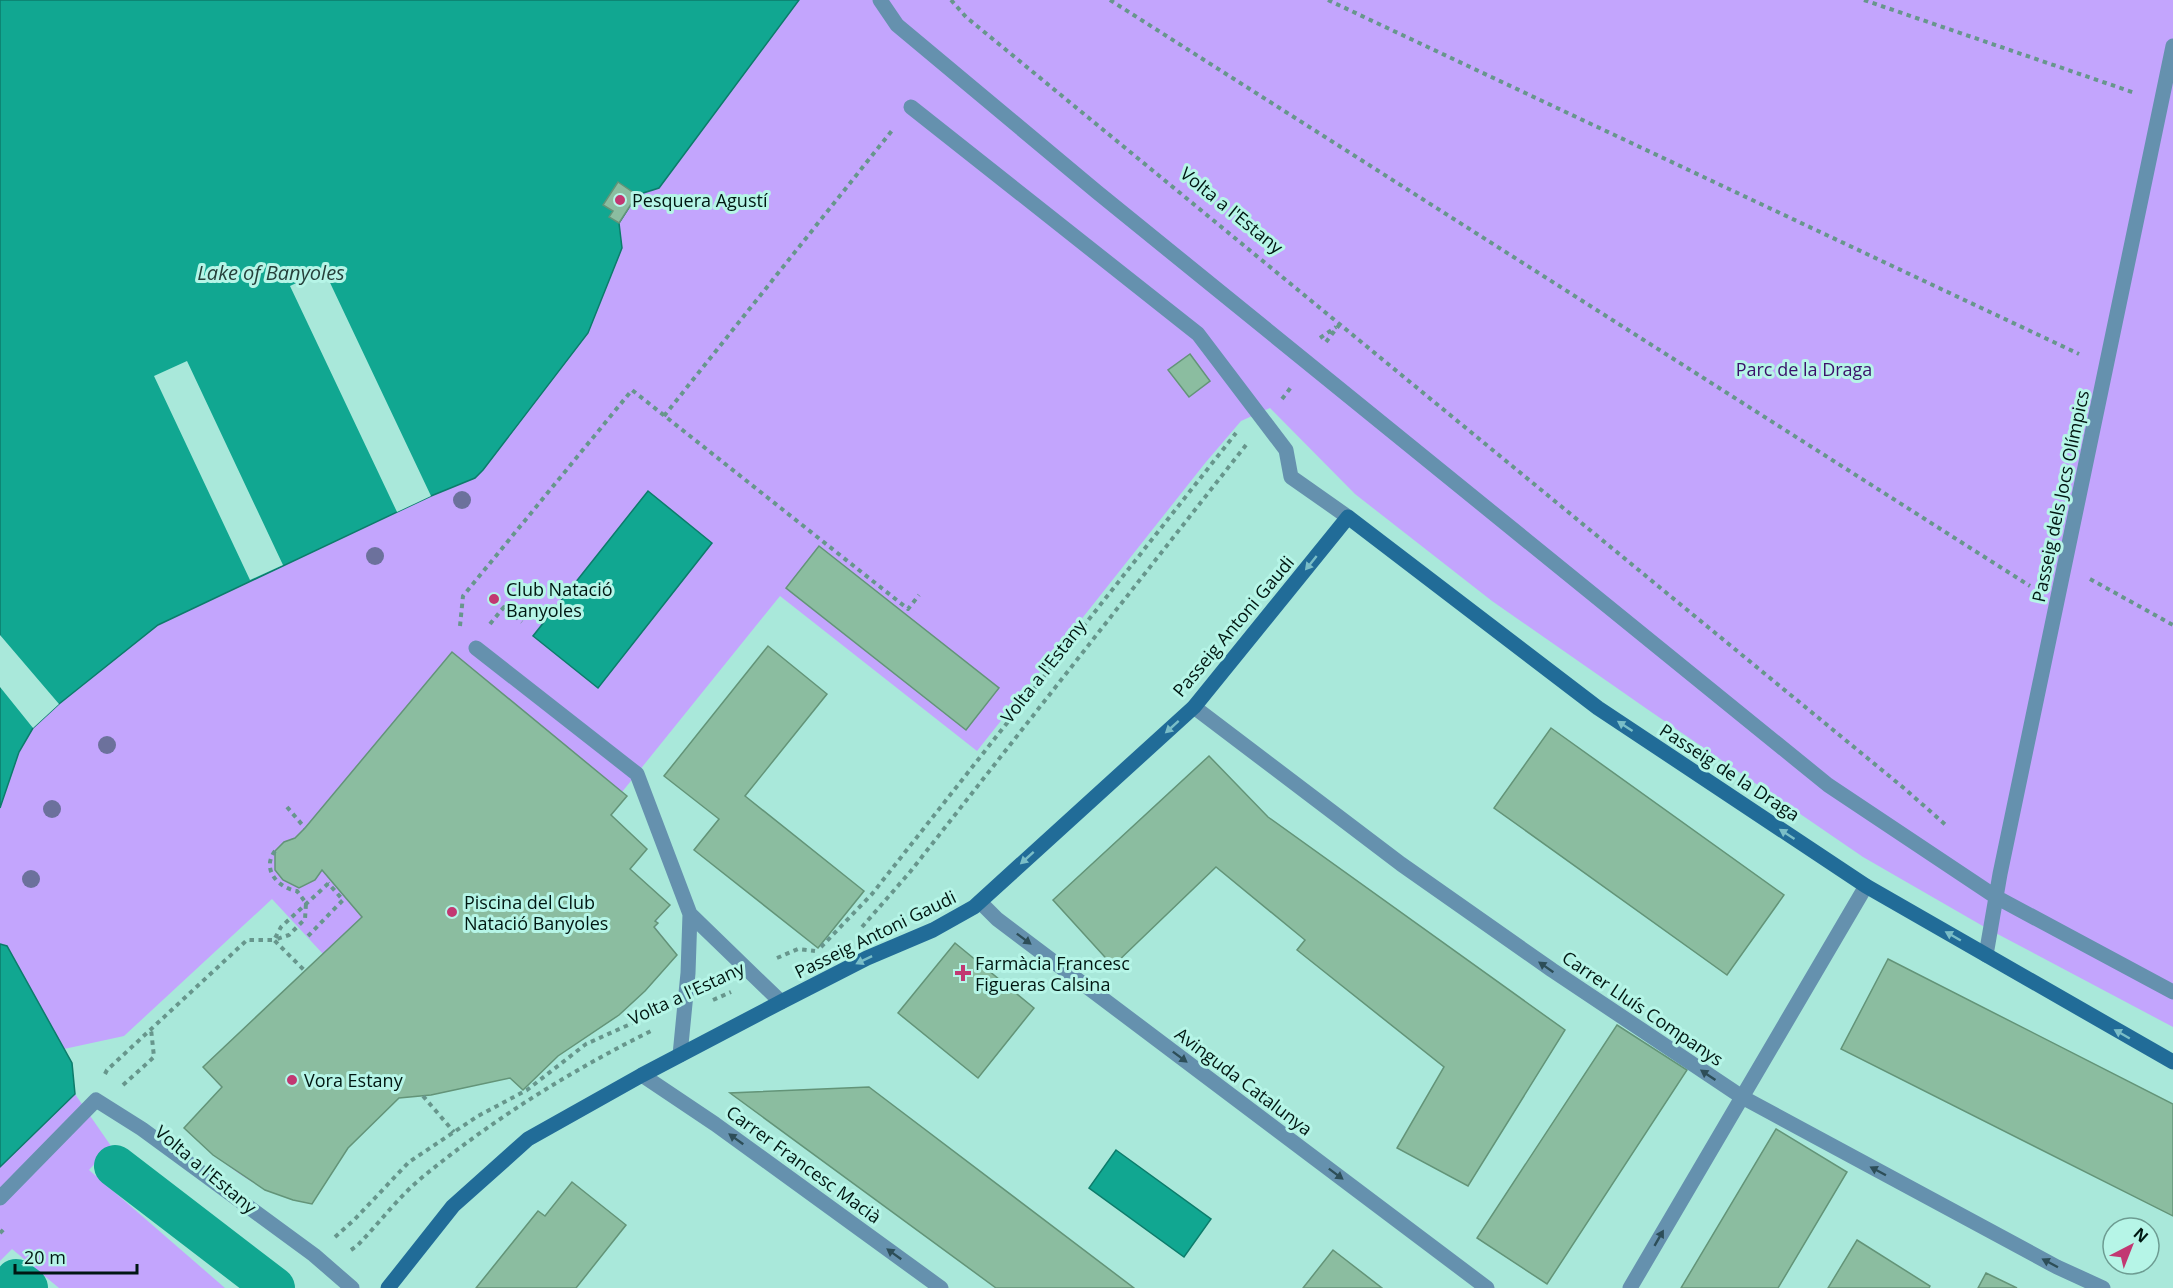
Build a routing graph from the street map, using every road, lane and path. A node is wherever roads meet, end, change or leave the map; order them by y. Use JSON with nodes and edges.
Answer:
{"nodes":[{"id":1,"x":880,"y":0,"type":"edge"},
{"id":2,"x":951,"y":0,"type":"edge"},
{"id":3,"x":1110,"y":0,"type":"edge"},
{"id":4,"x":1328,"y":0,"type":"edge"},
{"id":5,"x":1864,"y":0,"type":"edge"},
{"id":6,"x":2173,"y":46,"type":"edge"},
{"id":7,"x":2161,"y":102,"type":"junction"},
{"id":8,"x":911,"y":107,"type":"joint"},
{"id":9,"x":1340,"y":324,"type":"junction"},
{"id":10,"x":1309,"y":364,"type":"junction"},
{"id":11,"x":2106,"y":367,"type":"junction"},
{"id":12,"x":1255,"y":409,"type":"junction"},
{"id":13,"x":664,"y":416,"type":"junction"},
{"id":14,"x":1264,"y":421,"type":"junction"},
{"id":15,"x":1348,"y":517,"type":"junction"},
{"id":16,"x":2066,"y":565,"type":"junction"},
{"id":17,"x":919,"y":595,"type":"dead end"},
{"id":18,"x":2057,"y":603,"type":"junction"},
{"id":19,"x":2173,"y":625,"type":"edge"},
{"id":20,"x":459,"y":632,"type":"dead end"},
{"id":21,"x":476,"y":648,"type":"dead end"},
{"id":22,"x":1194,"y":707,"type":"junction"},
{"id":23,"x":287,"y":807,"type":"dead end"},
{"id":24,"x":1948,"y":827,"type":"dead end"},
{"id":25,"x":305,"y":828,"type":"dead end"},
{"id":26,"x":275,"y":851,"type":"dead end"},
{"id":27,"x":1866,"y":886,"type":"junction"},
{"id":28,"x":1996,"y":897,"type":"junction"},
{"id":29,"x":980,"y":902,"type":"junction"},
{"id":30,"x":306,"y":903,"type":"junction"},
{"id":31,"x":690,"y":914,"type":"junction"},
{"id":32,"x":858,"y":930,"type":"dead end"},
{"id":33,"x":308,"y":936,"type":"dead end"},
{"id":34,"x":274,"y":940,"type":"junction"},
{"id":35,"x":1986,"y":955,"type":"junction"},
{"id":36,"x":304,"y":971,"type":"dead end"},
{"id":37,"x":753,"y":976,"type":"junction"},
{"id":38,"x":2173,"y":992,"type":"edge"},
{"id":39,"x":781,"y":1002,"type":"junction"},
{"id":40,"x":685,"y":1006,"type":"junction"},
{"id":41,"x":151,"y":1029,"type":"junction"},
{"id":42,"x":680,"y":1055,"type":"junction"},
{"id":43,"x":2173,"y":1062,"type":"edge"},
{"id":44,"x":107,"y":1070,"type":"dead end"},
{"id":45,"x":642,"y":1075,"type":"junction"},
{"id":46,"x":122,"y":1086,"type":"dead end"},
{"id":47,"x":423,"y":1096,"type":"dead end"},
{"id":48,"x":1742,"y":1097,"type":"junction"},
{"id":49,"x":454,"y":1132,"type":"junction"},
{"id":50,"x":0,"y":1198,"type":"edge"},
{"id":51,"x":8,"y":1225,"type":"dead end"},
{"id":52,"x":0,"y":1233,"type":"edge"},
{"id":53,"x":314,"y":1255,"type":"junction"},
{"id":54,"x":352,"y":1288,"type":"edge"},
{"id":55,"x":388,"y":1288,"type":"edge"},
{"id":56,"x":941,"y":1288,"type":"edge"},
{"id":57,"x":1487,"y":1288,"type":"edge"},
{"id":58,"x":1630,"y":1288,"type":"edge"},
{"id":59,"x":2103,"y":1288,"type":"edge"}],
"edges":[{"from":1,"to":10,"type":"street"},
{"from":2,"to":9,"type":"path","name":"Volta a l'Estany"},
{"from":3,"to":18,"type":"path"},
{"from":4,"to":11,"type":"path"},
{"from":5,"to":7,"type":"path"},
{"from":6,"to":7,"type":"street","name":"Passeig dels Jocs Olímpics"},
{"from":7,"to":11,"type":"street","name":"Passeig dels Jocs Olímpics"},
{"from":8,"to":12,"type":"street"},
{"from":8,"to":13,"type":"path"},
{"from":9,"to":10,"type":"path","name":"Volta a l'Estany"},
{"from":9,"to":24,"type":"path"},
{"from":10,"to":14,"type":"path","name":"Volta a l'Estany"},
{"from":10,"to":28,"type":"street"},
{"from":11,"to":16,"type":"street","name":"Passeig dels Jocs Olímpics"},
{"from":12,"to":14,"type":"street"},
{"from":12,"to":37,"type":"path","name":"Volta a l'Estany"},
{"from":13,"to":17,"type":"path"},
{"from":13,"to":20,"type":"path"},
{"from":14,"to":15,"type":"street","name":"Passeig de la Draga"},
{"from":14,"to":32,"type":"path","name":"Volta a l'Estany"},
{"from":15,"to":22,"type":"street","name":"Passeig Antoni Gaudi","one_way":true},
{"from":27,"to":15,"type":"street","name":"Passeig de la Draga","one_way":true},
{"from":16,"to":18,"type":"street","name":"Passeig dels Jocs Olímpics"},
{"from":16,"to":19,"type":"path"},
{"from":18,"to":28,"type":"street","name":"Passeig dels Jocs Olímpics"},
{"from":21,"to":31,"type":"street"},
{"from":22,"to":29,"type":"street","name":"Passeig Antoni Gaudi","one_way":true},
{"from":48,"to":22,"type":"street","name":"Carrer Lluís Companys","one_way":true},
{"from":23,"to":25,"type":"path"},
{"from":26,"to":30,"type":"path"},
{"from":35,"to":27,"type":"street","name":"Passeig de la Draga","one_way":true},
{"from":27,"to":48,"type":"street"},
{"from":28,"to":35,"type":"street","name":"Passeig dels Jocs Olímpics"},
{"from":28,"to":38,"type":"street"},
{"from":29,"to":39,"type":"street","name":"Passeig Antoni Gaudi","one_way":true},
{"from":29,"to":57,"type":"street","name":"Avinguda Catalunya","one_way":true},
{"from":30,"to":33,"type":"path"},
{"from":30,"to":34,"type":"path"},
{"from":30,"to":34,"type":"path"},
{"from":31,"to":37,"type":"street"},
{"from":31,"to":40,"type":"street"},
{"from":34,"to":36,"type":"path"},
{"from":34,"to":41,"type":"path"},
{"from":43,"to":35,"type":"street","name":"Passeig de la Draga","one_way":true},
{"from":37,"to":39,"type":"street"},
{"from":37,"to":40,"type":"path","name":"Volta a l'Estany"},
{"from":39,"to":42,"type":"street","name":"Passeig Antoni Gaudi"},
{"from":40,"to":42,"type":"street"},
{"from":40,"to":49,"type":"path","name":"Volta a l'Estany"},
{"from":40,"to":53,"type":"path","name":"Volta a l'Estany"},
{"from":41,"to":44,"type":"path"},
{"from":41,"to":46,"type":"path"},
{"from":42,"to":45,"type":"street","name":"Passeig Antoni Gaudi"},
{"from":45,"to":55,"type":"street","name":"Passeig Antoni Gaudi"},
{"from":56,"to":45,"type":"street","name":"Carrer Francesc Macià","one_way":true},
{"from":47,"to":49,"type":"path"},
{"from":58,"to":48,"type":"street","one_way":true},
{"from":59,"to":48,"type":"street","name":"Carrer Lluís Companys","one_way":true},
{"from":49,"to":53,"type":"path","name":"Volta a l'Estany"},
{"from":50,"to":53,"type":"street"},
{"from":51,"to":52,"type":"path"},
{"from":53,"to":54,"type":"street"}]}
